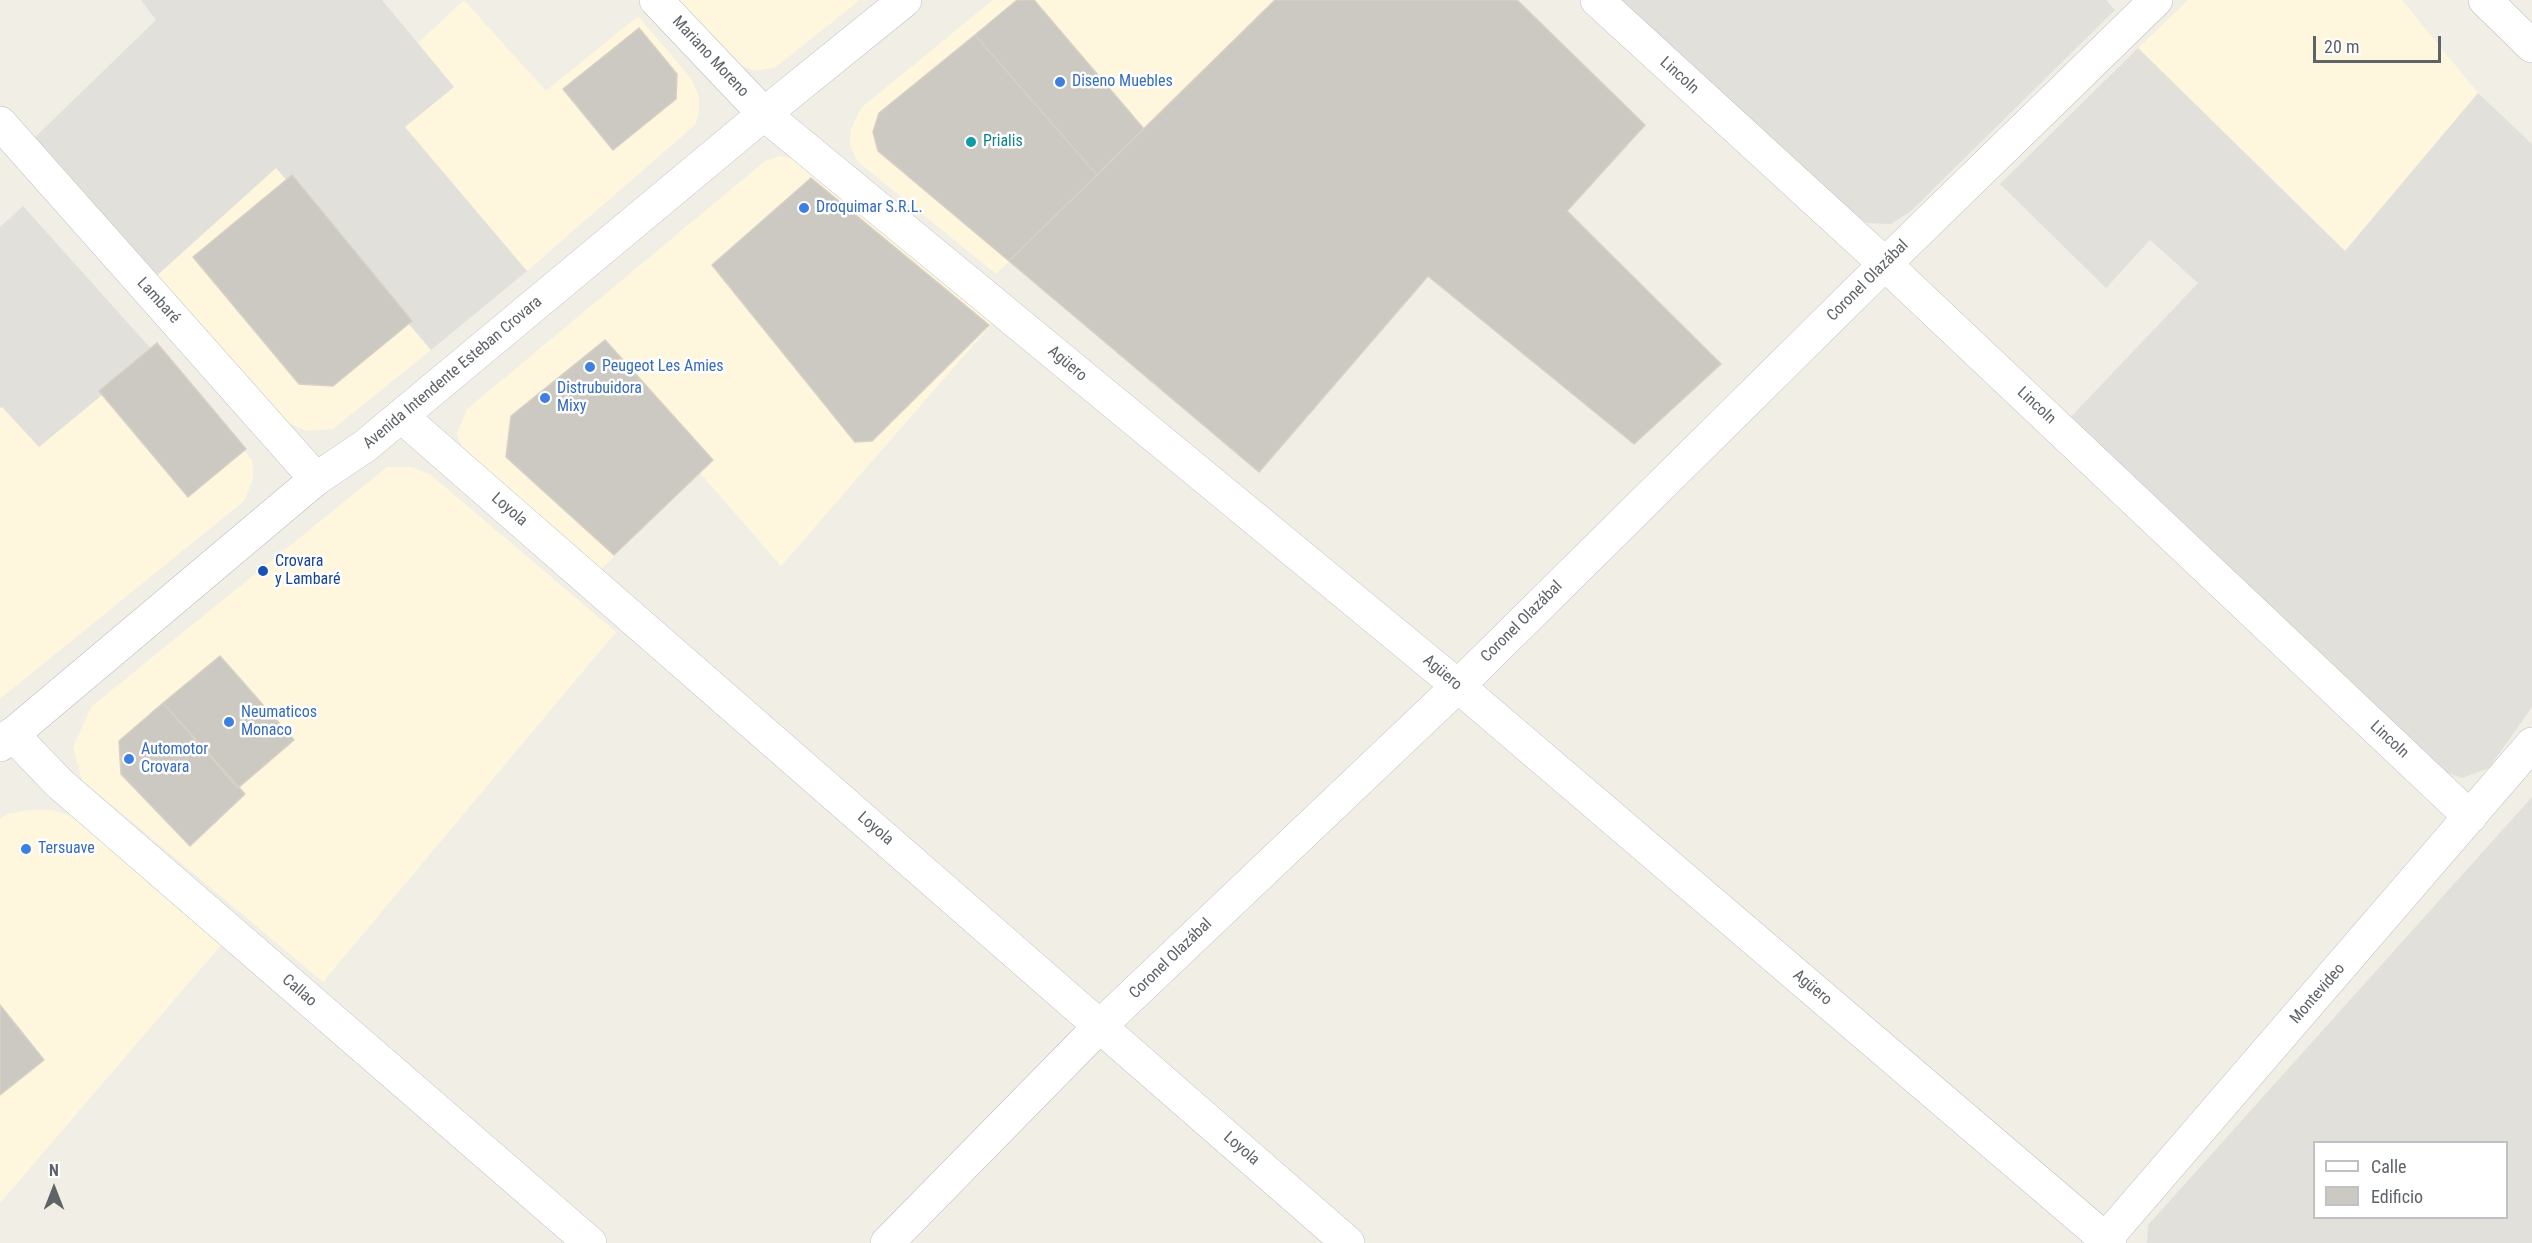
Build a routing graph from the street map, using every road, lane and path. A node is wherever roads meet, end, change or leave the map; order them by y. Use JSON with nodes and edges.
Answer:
{"nodes":[{"id":1,"x":656,"y":0,"type":"edge"},
{"id":2,"x":905,"y":0,"type":"edge"},
{"id":3,"x":1597,"y":0,"type":"edge"},
{"id":4,"x":2156,"y":0,"type":"edge"},
{"id":5,"x":2485,"y":0,"type":"edge"},
{"id":6,"x":2532,"y":46,"type":"edge"},
{"id":7,"x":764,"y":114,"type":"junction"},
{"id":8,"x":0,"y":123,"type":"edge"},
{"id":9,"x":1885,"y":264,"type":"junction"},
{"id":10,"x":401,"y":416,"type":"junction"},
{"id":11,"x":316,"y":479,"type":"junction"},
{"id":12,"x":1458,"y":686,"type":"junction"},
{"id":13,"x":6,"y":740,"type":"edge"},
{"id":14,"x":2532,"y":744,"type":"edge"},
{"id":15,"x":2470,"y":817,"type":"junction"},
{"id":16,"x":1101,"y":1025,"type":"junction"},
{"id":17,"x":2106,"y":1242,"type":"edge"},
{"id":18,"x":590,"y":1243,"type":"edge"},
{"id":19,"x":887,"y":1243,"type":"edge"},
{"id":20,"x":1348,"y":1243,"type":"edge"}],
"edges":[{"from":1,"to":7,"type":"street","name":"Mariano Moreno"},
{"from":2,"to":7,"type":"street","name":"Avenida Intendente Esteban Crovara"},
{"from":3,"to":9,"type":"street","name":"Lincoln"},
{"from":4,"to":9,"type":"street","name":"Coronel Olazábal"},
{"from":5,"to":6,"type":"street"},
{"from":7,"to":10,"type":"street","name":"Avenida Intendente Esteban Crovara"},
{"from":7,"to":12,"type":"street","name":"Agüero"},
{"from":8,"to":11,"type":"street","name":"Lambaré"},
{"from":9,"to":12,"type":"street","name":"Coronel Olazábal"},
{"from":9,"to":15,"type":"street","name":"Lincoln"},
{"from":10,"to":11,"type":"street","name":"Avenida Intendente Esteban Crovara"},
{"from":10,"to":16,"type":"street","name":"Loyola"},
{"from":11,"to":13,"type":"street","name":"Avenida Intendente Esteban Crovara"},
{"from":12,"to":16,"type":"street","name":"Coronel Olazábal"},
{"from":12,"to":17,"type":"street","name":"Agüero"},
{"from":13,"to":18,"type":"street","name":"Callao"},
{"from":14,"to":15,"type":"street","name":"Montevideo"},
{"from":15,"to":17,"type":"street","name":"Montevideo"},
{"from":16,"to":19,"type":"street","name":"Coronel Olazábal"},
{"from":16,"to":20,"type":"street","name":"Loyola"}]}
